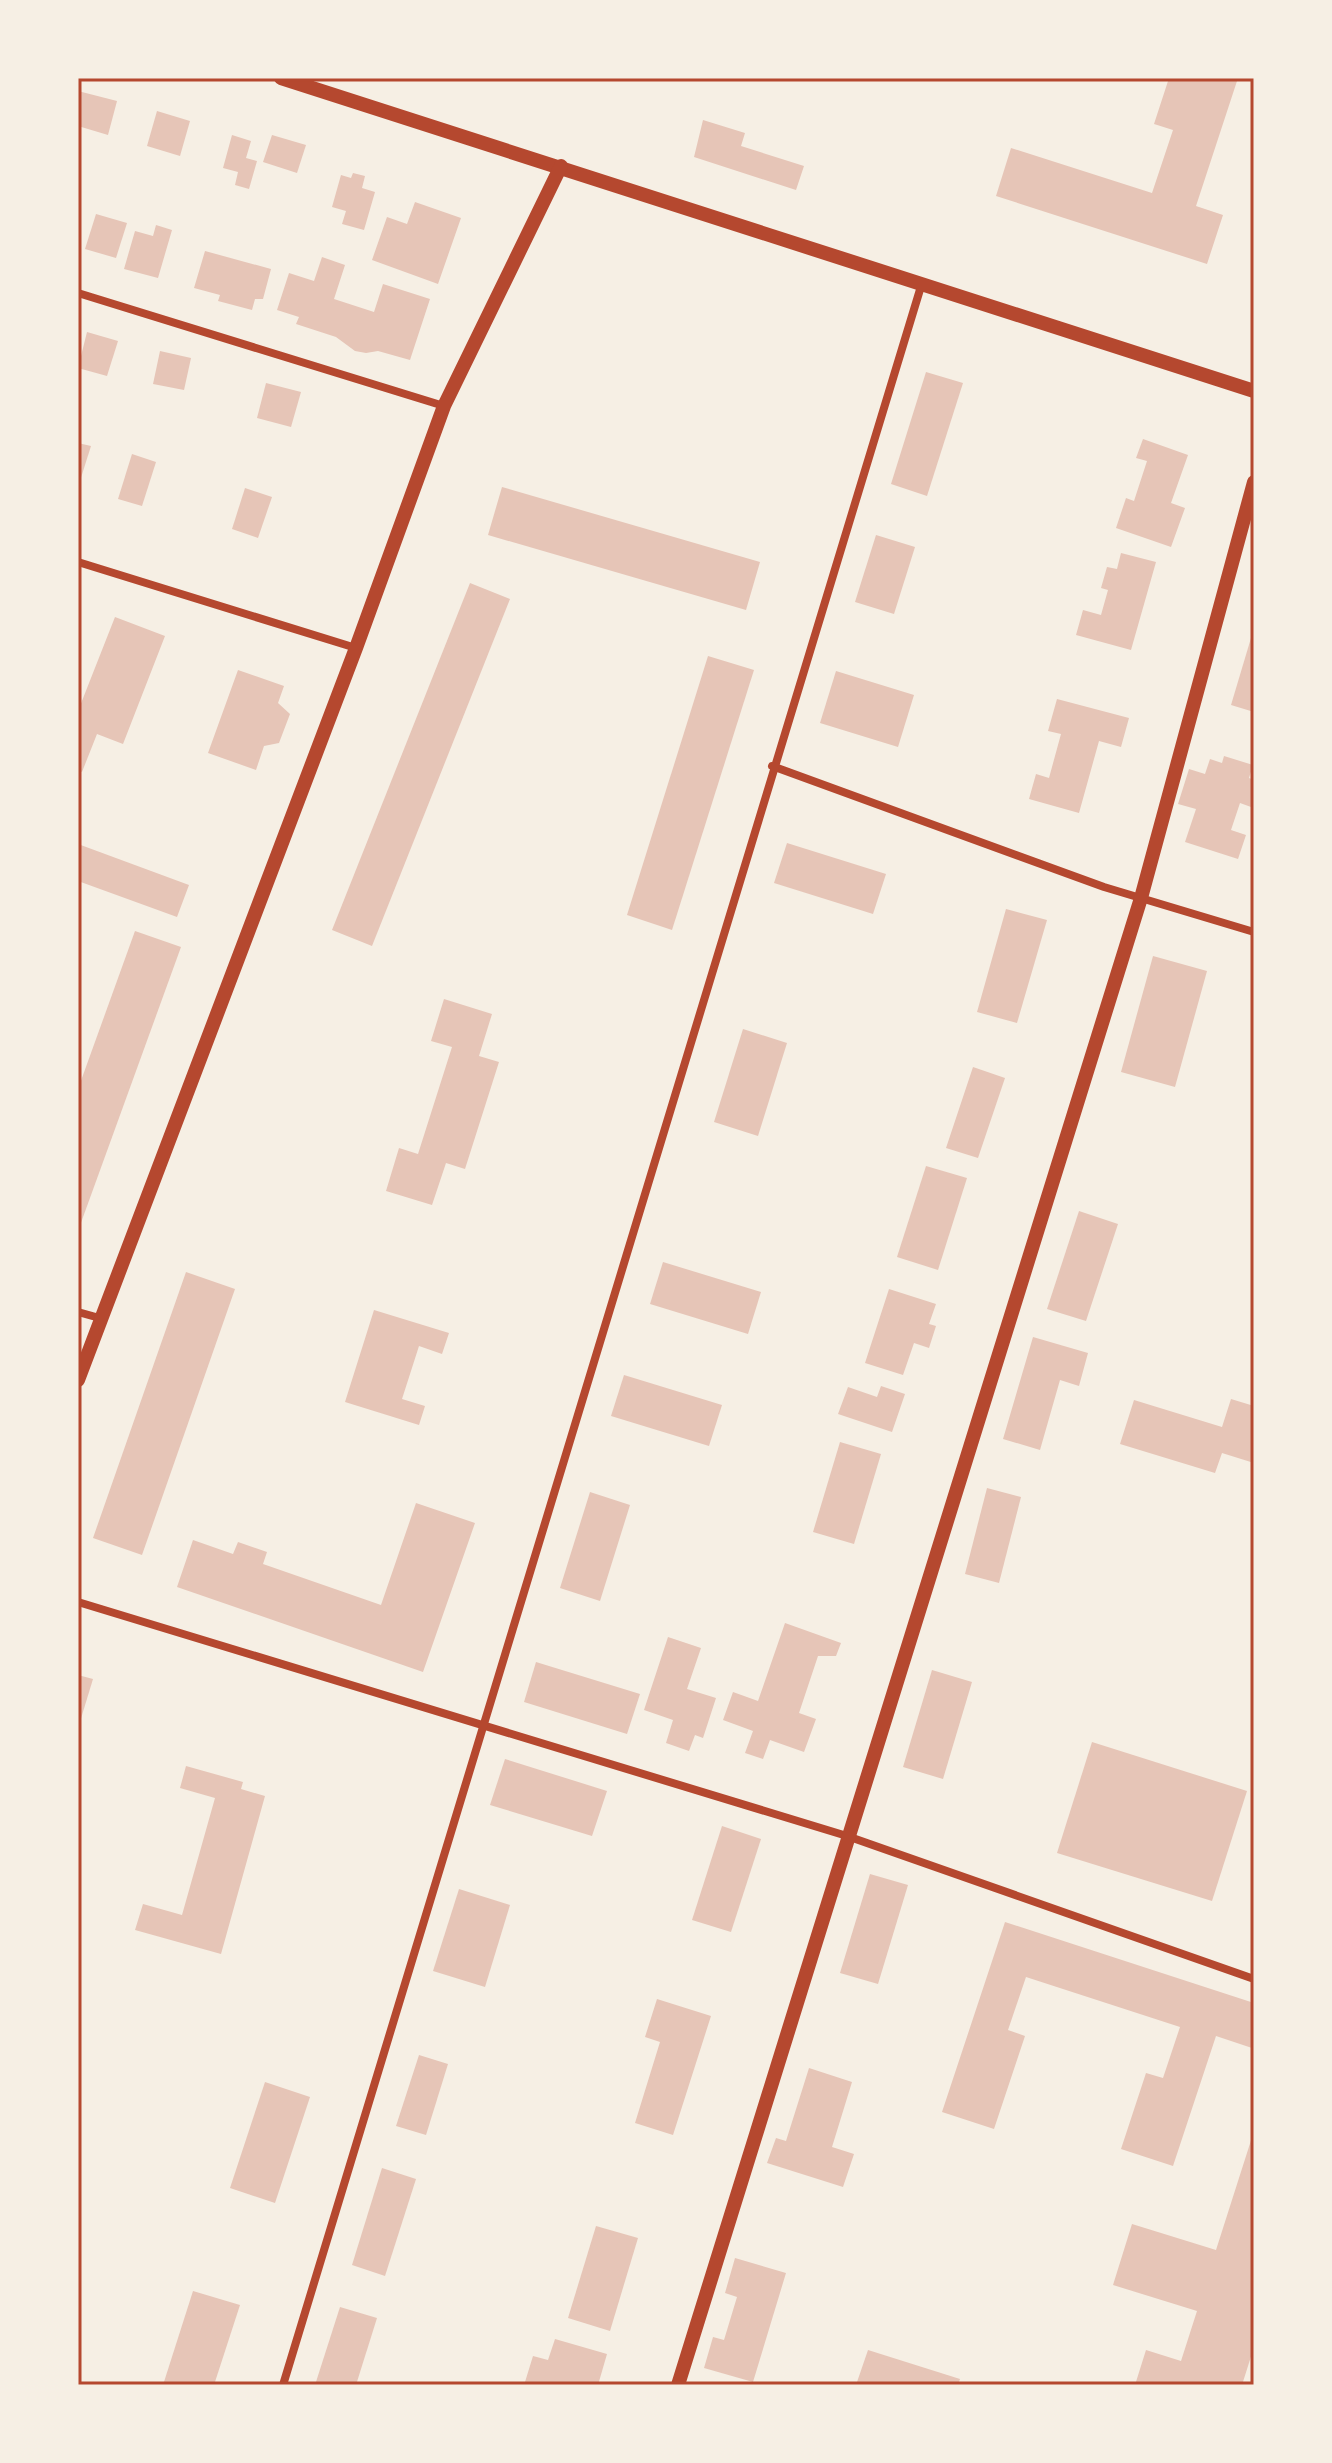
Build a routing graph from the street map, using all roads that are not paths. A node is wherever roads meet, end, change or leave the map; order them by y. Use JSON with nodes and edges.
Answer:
{"nodes":[{"id":1,"x":281,"y":78,"type":"edge"},
{"id":2,"x":561,"y":166,"type":"junction"},
{"id":3,"x":922,"y":282,"type":"junction"},
{"id":4,"x":78,"y":293,"type":"edge"},
{"id":5,"x":1254,"y":391,"type":"edge"},
{"id":6,"x":444,"y":406,"type":"junction"},
{"id":7,"x":1254,"y":482,"type":"edge"},
{"id":8,"x":78,"y":562,"type":"edge"},
{"id":9,"x":356,"y":648,"type":"junction"},
{"id":10,"x":772,"y":766,"type":"junction"},
{"id":11,"x":1141,"y":898,"type":"junction"},
{"id":12,"x":1254,"y":932,"type":"edge"},
{"id":13,"x":78,"y":1312,"type":"edge"},
{"id":14,"x":103,"y":1319,"type":"junction"},
{"id":15,"x":78,"y":1380,"type":"edge"},
{"id":16,"x":78,"y":1602,"type":"edge"},
{"id":17,"x":485,"y":1724,"type":"junction"},
{"id":18,"x":847,"y":1836,"type":"junction"},
{"id":19,"x":1254,"y":1979,"type":"edge"},
{"id":20,"x":283,"y":2385,"type":"edge"},
{"id":21,"x":678,"y":2385,"type":"edge"}],
"edges":[{"from":1,"to":2,"type":"street"},
{"from":2,"to":3,"type":"street"},
{"from":2,"to":6,"type":"street"},
{"from":3,"to":5,"type":"street"},
{"from":3,"to":10,"type":"street"},
{"from":4,"to":6,"type":"street"},
{"from":6,"to":9,"type":"street"},
{"from":7,"to":11,"type":"street"},
{"from":8,"to":9,"type":"street"},
{"from":9,"to":14,"type":"street"},
{"from":10,"to":11,"type":"street"},
{"from":10,"to":17,"type":"street"},
{"from":11,"to":12,"type":"street"},
{"from":11,"to":18,"type":"street"},
{"from":13,"to":14,"type":"street"},
{"from":14,"to":15,"type":"street"},
{"from":16,"to":17,"type":"street"},
{"from":17,"to":18,"type":"street"},
{"from":17,"to":20,"type":"street"},
{"from":18,"to":19,"type":"street"},
{"from":18,"to":21,"type":"street"}]}
